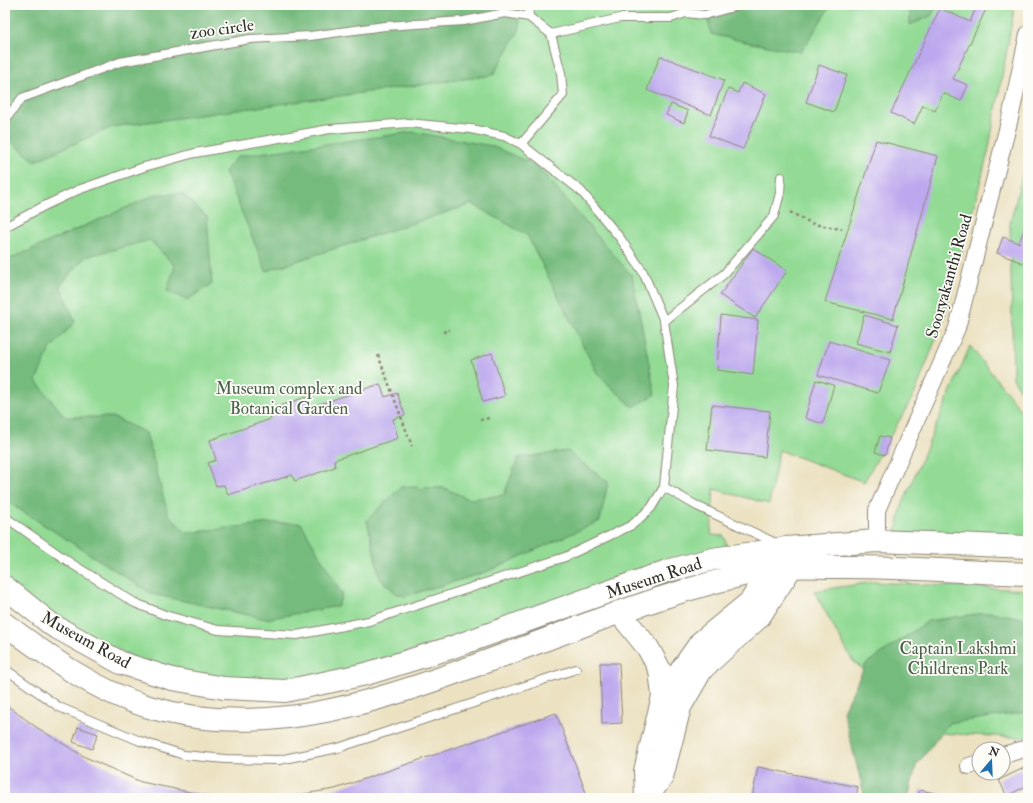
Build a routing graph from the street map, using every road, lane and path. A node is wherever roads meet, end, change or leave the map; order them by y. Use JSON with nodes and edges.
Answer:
{"nodes":[{"id":1,"x":528,"y":5,"type":"edge"},
{"id":2,"x":740,"y":5,"type":"edge"},
{"id":3,"x":529,"y":18,"type":"junction"},
{"id":4,"x":551,"y":34,"type":"junction"},
{"id":5,"x":1028,"y":34,"type":"edge"},
{"id":6,"x":5,"y":120,"type":"edge"},
{"id":7,"x":521,"y":144,"type":"junction"},
{"id":8,"x":781,"y":177,"type":"dead end"},
{"id":9,"x":777,"y":205,"type":"junction"},
{"id":10,"x":5,"y":227,"type":"edge"},
{"id":11,"x":842,"y":229,"type":"dead end"},
{"id":12,"x":664,"y":321,"type":"junction"},
{"id":13,"x":450,"y":330,"type":"dead end"},
{"id":14,"x":443,"y":332,"type":"dead end"},
{"id":15,"x":378,"y":355,"type":"dead end"},
{"id":16,"x":489,"y":418,"type":"dead end"},
{"id":17,"x":480,"y":420,"type":"dead end"},
{"id":18,"x":412,"y":446,"type":"dead end"},
{"id":19,"x":664,"y":487,"type":"junction"},
{"id":20,"x":5,"y":518,"type":"edge"},
{"id":21,"x":877,"y":541,"type":"junction"},
{"id":22,"x":1028,"y":547,"type":"edge"},
{"id":23,"x":783,"y":561,"type":"junction"},
{"id":24,"x":1028,"y":574,"type":"edge"},
{"id":25,"x":5,"y":587,"type":"edge"},
{"id":26,"x":619,"y":612,"type":"junction"},
{"id":27,"x":5,"y":624,"type":"edge"},
{"id":28,"x":5,"y":669,"type":"edge"},
{"id":29,"x":576,"y":670,"type":"dead end"},
{"id":30,"x":294,"y":689,"type":"junction"},
{"id":31,"x":663,"y":696,"type":"junction"},
{"id":32,"x":298,"y":717,"type":"junction"},
{"id":33,"x":1028,"y":748,"type":"edge"},
{"id":34,"x":1011,"y":753,"type":"edge"},
{"id":35,"x":648,"y":797,"type":"edge"}],
"edges":[{"from":1,"to":3,"type":"lane"},
{"from":2,"to":4,"type":"lane"},
{"from":3,"to":4,"type":"lane","name":"zoo circle"},
{"from":3,"to":6,"type":"lane","name":"zoo circle"},
{"from":4,"to":7,"type":"lane"},
{"from":5,"to":21,"type":"street","name":"Sooryakanthi Road"},
{"from":7,"to":10,"type":"lane"},
{"from":7,"to":12,"type":"lane"},
{"from":8,"to":9,"type":"lane"},
{"from":9,"to":11,"type":"path"},
{"from":9,"to":12,"type":"lane"},
{"from":12,"to":19,"type":"lane"},
{"from":13,"to":14,"type":"path"},
{"from":15,"to":18,"type":"path"},
{"from":16,"to":17,"type":"path"},
{"from":19,"to":20,"type":"lane"},
{"from":19,"to":23,"type":"lane"},
{"from":21,"to":22,"type":"main road","name":"Museum Road"},
{"from":21,"to":23,"type":"main road","name":"Museum Road"},
{"from":23,"to":24,"type":"main road","name":"Museum Road"},
{"from":23,"to":26,"type":"main road","name":"Museum Road"},
{"from":23,"to":30,"type":"main road","name":"Museum Road"},
{"from":23,"to":31,"type":"main road"},
{"from":23,"to":35,"type":"main road"},
{"from":25,"to":30,"type":"main road","name":"Museum Road"},
{"from":26,"to":31,"type":"main road"},
{"from":26,"to":32,"type":"main road","name":"Museum Road"},
{"from":27,"to":32,"type":"main road","name":"Museum Road"},
{"from":28,"to":29,"type":"lane"},
{"from":30,"to":32,"type":"main road"},
{"from":31,"to":35,"type":"main road"},
{"from":33,"to":34,"type":"street"}]}
